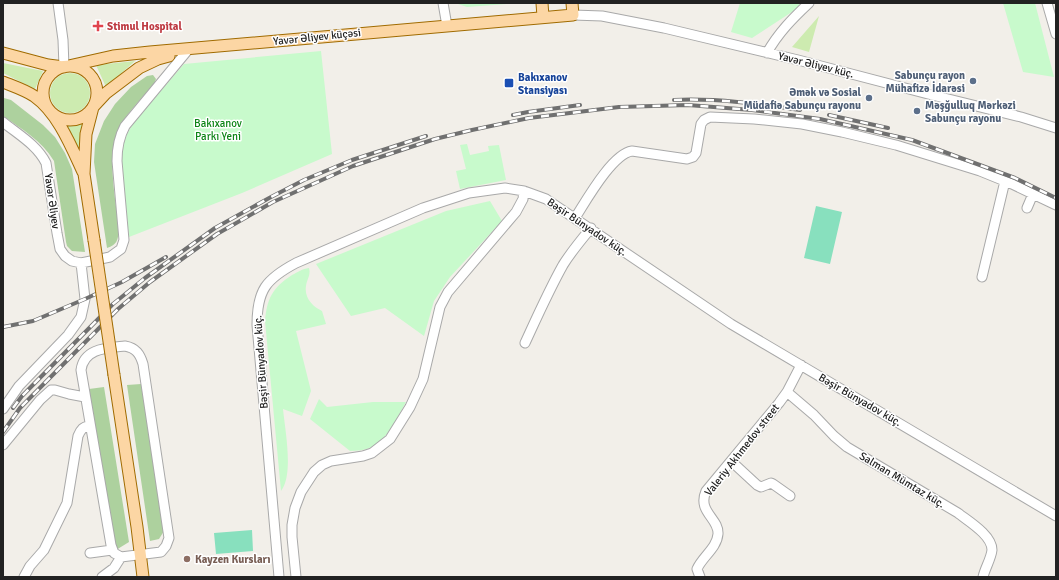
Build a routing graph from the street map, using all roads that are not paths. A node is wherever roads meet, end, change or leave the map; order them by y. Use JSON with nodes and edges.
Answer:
{"nodes":[{"id":1,"x":58,"y":3,"type":"edge"},
{"id":2,"x":443,"y":3,"type":"edge"},
{"id":3,"x":542,"y":3,"type":"edge"},
{"id":4,"x":572,"y":3,"type":"edge"},
{"id":5,"x":809,"y":3,"type":"edge"},
{"id":6,"x":1047,"y":3,"type":"edge"},
{"id":7,"x":573,"y":15,"type":"junction"},
{"id":8,"x":538,"y":17,"type":"junction"},
{"id":9,"x":447,"y":26,"type":"junction"},
{"id":10,"x":1056,"y":34,"type":"edge"},
{"id":11,"x":188,"y":50,"type":"junction"},
{"id":12,"x":3,"y":53,"type":"edge"},
{"id":13,"x":767,"y":53,"type":"junction"},
{"id":14,"x":64,"y":66,"type":"junction"},
{"id":15,"x":3,"y":82,"type":"edge"},
{"id":16,"x":93,"y":107,"type":"junction"},
{"id":17,"x":48,"y":109,"type":"junction"},
{"id":18,"x":3,"y":122,"type":"edge"},
{"id":19,"x":1056,"y":128,"type":"edge"},
{"id":20,"x":84,"y":174,"type":"junction"},
{"id":21,"x":1005,"y":181,"type":"junction"},
{"id":22,"x":524,"y":191,"type":"junction"},
{"id":23,"x":1033,"y":194,"type":"junction"},
{"id":24,"x":1056,"y":205,"type":"edge"},
{"id":25,"x":1028,"y":208,"type":"dead end"},
{"id":26,"x":576,"y":218,"type":"junction"},
{"id":27,"x":590,"y":228,"type":"junction"},
{"id":28,"x":81,"y":263,"type":"junction"},
{"id":29,"x":982,"y":277,"type":"dead end"},
{"id":30,"x":525,"y":343,"type":"dead end"},
{"id":31,"x":801,"y":366,"type":"junction"},
{"id":32,"x":787,"y":392,"type":"junction"},
{"id":33,"x":84,"y":397,"type":"junction"},
{"id":34,"x":3,"y":409,"type":"edge"},
{"id":35,"x":90,"y":425,"type":"junction"},
{"id":36,"x":3,"y":445,"type":"edge"},
{"id":37,"x":731,"y":462,"type":"junction"},
{"id":38,"x":790,"y":496,"type":"dead end"},
{"id":39,"x":1056,"y":516,"type":"edge"},
{"id":40,"x":112,"y":550,"type":"junction"},
{"id":41,"x":90,"y":553,"type":"dead end"},
{"id":42,"x":140,"y":555,"type":"junction"},
{"id":43,"x":120,"y":557,"type":"junction"},
{"id":44,"x":24,"y":577,"type":"edge"},
{"id":45,"x":102,"y":577,"type":"edge"},
{"id":46,"x":143,"y":577,"type":"edge"},
{"id":47,"x":147,"y":577,"type":"edge"},
{"id":48,"x":279,"y":577,"type":"edge"},
{"id":49,"x":296,"y":577,"type":"edge"},
{"id":50,"x":700,"y":577,"type":"edge"},
{"id":51,"x":983,"y":577,"type":"edge"}],
"edges":[{"from":1,"to":14,"type":"street"},
{"from":2,"to":9,"type":"street"},
{"from":3,"to":8,"type":"main road"},
{"from":4,"to":7,"type":"main road"},
{"from":5,"to":13,"type":"street"},
{"from":6,"to":10,"type":"street"},
{"from":7,"to":8,"type":"main road"},
{"from":7,"to":13,"type":"street","name":"Yavər Əliyev küç."},
{"from":8,"to":9,"type":"main road"},
{"from":9,"to":11,"type":"main road","name":"Yavər Əliyev küçəsi"},
{"from":11,"to":14,"type":"main road"},
{"from":11,"to":16,"type":"main road"},
{"from":11,"to":28,"type":"street"},
{"from":12,"to":14,"type":"main road"},
{"from":13,"to":19,"type":"street","name":"Yavər Əliyev küç."},
{"from":14,"to":16,"type":"main road"},
{"from":14,"to":17,"type":"main road"},
{"from":15,"to":17,"type":"main road"},
{"from":16,"to":17,"type":"main road"},
{"from":16,"to":20,"type":"main road"},
{"from":17,"to":20,"type":"main road"},
{"from":18,"to":28,"type":"street","name":"Yavər Əliyev"},
{"from":20,"to":42,"type":"main road","bridge":true},
{"from":21,"to":23,"type":"street"},
{"from":21,"to":26,"type":"street"},
{"from":21,"to":29,"type":"street"},
{"from":22,"to":26,"type":"street","name":"Bəşir Bünyadov küç."},
{"from":22,"to":48,"type":"street","name":"Bəşir Bünyadov küç."},
{"from":22,"to":49,"type":"street"},
{"from":23,"to":24,"type":"street"},
{"from":23,"to":25,"type":"street"},
{"from":26,"to":27,"type":"street","name":"Bəşir Bünyadov küç."},
{"from":27,"to":30,"type":"street"},
{"from":27,"to":31,"type":"street","name":"Bəşir Bünyadov küç."},
{"from":28,"to":34,"type":"street"},
{"from":31,"to":32,"type":"street","name":"Valeriy Akhmedov street"},
{"from":31,"to":39,"type":"street","name":"Bəşir Bünyadov küç."},
{"from":32,"to":37,"type":"street","name":"Valeriy Akhmedov street"},
{"from":32,"to":51,"type":"street","name":"Salman Mümtaz küç."},
{"from":33,"to":35,"type":"street"},
{"from":33,"to":36,"type":"street"},
{"from":33,"to":42,"type":"street"},
{"from":35,"to":40,"type":"street"},
{"from":35,"to":44,"type":"street"},
{"from":37,"to":38,"type":"street"},
{"from":37,"to":50,"type":"street","name":"Valeriy Akhmedov street"},
{"from":40,"to":41,"type":"street"},
{"from":40,"to":43,"type":"street"},
{"from":42,"to":43,"type":"street"},
{"from":42,"to":46,"type":"main road"},
{"from":42,"to":47,"type":"street"},
{"from":43,"to":45,"type":"street"}]}
